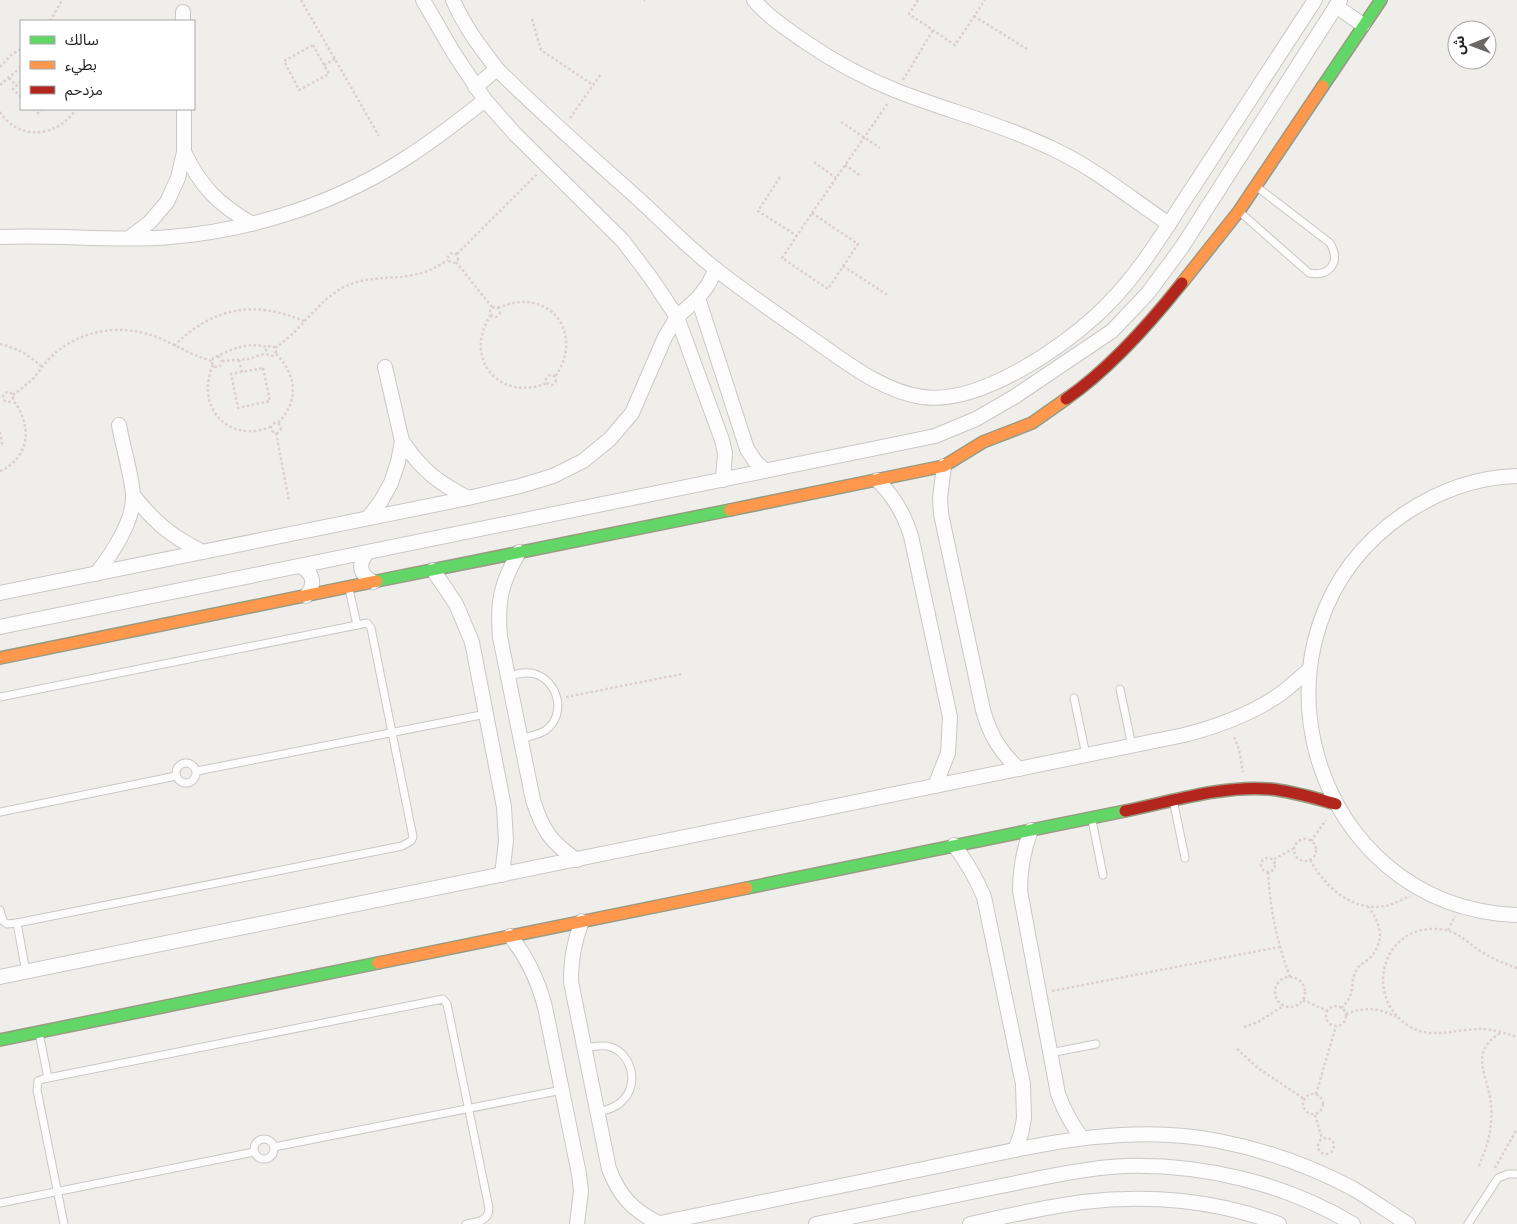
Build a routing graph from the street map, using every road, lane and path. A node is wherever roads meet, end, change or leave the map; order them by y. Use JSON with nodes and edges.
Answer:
{"nodes":[{"id":1,"x":62,"y":0,"type":"edge"},
{"id":2,"x":301,"y":0,"type":"edge"},
{"id":3,"x":423,"y":0,"type":"edge"},
{"id":4,"x":453,"y":0,"type":"edge"},
{"id":5,"x":754,"y":0,"type":"edge"},
{"id":6,"x":918,"y":0,"type":"edge"},
{"id":7,"x":985,"y":0,"type":"edge"},
{"id":8,"x":1315,"y":0,"type":"edge"},
{"id":9,"x":1381,"y":0,"type":"edge"},
{"id":10,"x":1338,"y":3,"type":"edge"},
{"id":11,"x":974,"y":16,"type":"junction"},
{"id":12,"x":532,"y":19,"type":"dead end"},
{"id":13,"x":51,"y":20,"type":"edge"},
{"id":14,"x":1363,"y":25,"type":"junction"},
{"id":15,"x":934,"y":30,"type":"junction"},
{"id":16,"x":20,"y":50,"type":"edge"},
{"id":17,"x":1027,"y":50,"type":"dead end"},
{"id":18,"x":335,"y":59,"type":"junction"},
{"id":19,"x":324,"y":65,"type":"junction"},
{"id":20,"x":0,"y":67,"type":"edge"},
{"id":21,"x":20,"y":68,"type":"edge"},
{"id":22,"x":497,"y":69,"type":"junction"},
{"id":23,"x":601,"y":74,"type":"dead end"},
{"id":24,"x":10,"y":78,"type":"junction"},
{"id":25,"x":20,"y":82,"type":"edge"},
{"id":26,"x":0,"y":85,"type":"edge"},
{"id":27,"x":593,"y":85,"type":"junction"},
{"id":28,"x":17,"y":86,"type":"junction"},
{"id":29,"x":475,"y":87,"type":"junction"},
{"id":30,"x":896,"y":91,"type":"junction"},
{"id":31,"x":20,"y":96,"type":"edge"},
{"id":32,"x":485,"y":100,"type":"junction"},
{"id":33,"x":75,"y":110,"type":"edge"},
{"id":34,"x":184,"y":110,"type":"edge"},
{"id":35,"x":0,"y":112,"type":"edge"},
{"id":36,"x":841,"y":122,"type":"dead end"},
{"id":37,"x":562,"y":130,"type":"junction"},
{"id":38,"x":380,"y":136,"type":"dead end"},
{"id":39,"x":864,"y":137,"type":"junction"},
{"id":40,"x":880,"y":148,"type":"dead end"},
{"id":41,"x":184,"y":152,"type":"junction"},
{"id":42,"x":814,"y":162,"type":"dead end"},
{"id":43,"x":546,"y":164,"type":"junction"},
{"id":44,"x":845,"y":165,"type":"junction"},
{"id":45,"x":861,"y":176,"type":"dead end"},
{"id":46,"x":780,"y":177,"type":"dead end"},
{"id":47,"x":836,"y":178,"type":"junction"},
{"id":48,"x":1256,"y":186,"type":"junction"},
{"id":49,"x":1238,"y":211,"type":"junction"},
{"id":50,"x":812,"y":213,"type":"junction"},
{"id":51,"x":252,"y":224,"type":"junction"},
{"id":52,"x":1169,"y":224,"type":"junction"},
{"id":53,"x":797,"y":236,"type":"junction"},
{"id":54,"x":0,"y":237,"type":"edge"},
{"id":55,"x":129,"y":238,"type":"junction"},
{"id":56,"x":457,"y":254,"type":"junction"},
{"id":57,"x":448,"y":260,"type":"junction"},
{"id":58,"x":456,"y":262,"type":"junction"},
{"id":59,"x":843,"y":266,"type":"junction"},
{"id":60,"x":716,"y":269,"type":"junction"},
{"id":61,"x":889,"y":296,"type":"dead end"},
{"id":62,"x":698,"y":298,"type":"junction"},
{"id":63,"x":492,"y":307,"type":"junction"},
{"id":64,"x":498,"y":308,"type":"junction"},
{"id":65,"x":490,"y":315,"type":"junction"},
{"id":66,"x":678,"y":317,"type":"junction"},
{"id":67,"x":304,"y":321,"type":"junction"},
{"id":68,"x":0,"y":344,"type":"edge"},
{"id":69,"x":174,"y":346,"type":"junction"},
{"id":70,"x":268,"y":347,"type":"junction"},
{"id":71,"x":276,"y":348,"type":"junction"},
{"id":72,"x":266,"y":353,"type":"junction"},
{"id":73,"x":276,"y":354,"type":"junction"},
{"id":74,"x":218,"y":356,"type":"junction"},
{"id":75,"x":212,"y":360,"type":"junction"},
{"id":76,"x":239,"y":360,"type":"junction"},
{"id":77,"x":222,"y":361,"type":"junction"},
{"id":78,"x":213,"y":365,"type":"junction"},
{"id":79,"x":42,"y":367,"type":"junction"},
{"id":80,"x":385,"y":367,"type":"dead end"},
{"id":81,"x":242,"y":372,"type":"junction"},
{"id":82,"x":556,"y":377,"type":"junction"},
{"id":83,"x":546,"y":383,"type":"junction"},
{"id":84,"x":0,"y":391,"type":"edge"},
{"id":85,"x":5,"y":394,"type":"junction"},
{"id":86,"x":13,"y":395,"type":"junction"},
{"id":87,"x":4,"y":400,"type":"junction"},
{"id":88,"x":13,"y":400,"type":"junction"},
{"id":89,"x":0,"y":401,"type":"edge"},
{"id":90,"x":278,"y":423,"type":"junction"},
{"id":91,"x":119,"y":425,"type":"dead end"},
{"id":92,"x":270,"y":427,"type":"junction"},
{"id":93,"x":0,"y":432,"type":"edge"},
{"id":94,"x":276,"y":433,"type":"junction"},
{"id":95,"x":402,"y":441,"type":"junction"},
{"id":96,"x":0,"y":445,"type":"edge"},
{"id":97,"x":944,"y":466,"type":"junction"},
{"id":98,"x":0,"y":471,"type":"edge"},
{"id":99,"x":765,"y":471,"type":"junction"},
{"id":100,"x":1517,"y":476,"type":"edge"},
{"id":101,"x":723,"y":480,"type":"junction"},
{"id":102,"x":877,"y":480,"type":"junction"},
{"id":103,"x":133,"y":495,"type":"junction"},
{"id":104,"x":468,"y":498,"type":"junction"},
{"id":105,"x":289,"y":501,"type":"dead end"},
{"id":106,"x":368,"y":518,"type":"junction"},
{"id":107,"x":203,"y":552,"type":"junction"},
{"id":108,"x":519,"y":552,"type":"junction"},
{"id":109,"x":368,"y":553,"type":"junction"},
{"id":110,"x":300,"y":566,"type":"junction"},
{"id":111,"x":433,"y":570,"type":"junction"},
{"id":112,"x":96,"y":574,"type":"junction"},
{"id":113,"x":374,"y":582,"type":"junction"},
{"id":114,"x":349,"y":587,"type":"junction"},
{"id":115,"x":0,"y":594,"type":"edge"},
{"id":116,"x":306,"y":596,"type":"junction"},
{"id":117,"x":356,"y":625,"type":"junction"},
{"id":118,"x":0,"y":627,"type":"edge"},
{"id":119,"x":0,"y":658,"type":"edge"},
{"id":120,"x":1309,"y":670,"type":"junction"},
{"id":121,"x":682,"y":674,"type":"dead end"},
{"id":122,"x":508,"y":676,"type":"junction"},
{"id":123,"x":1120,"y":689,"type":"dead end"},
{"id":124,"x":0,"y":697,"type":"edge"},
{"id":125,"x":1074,"y":698,"type":"dead end"},
{"id":126,"x":557,"y":699,"type":"junction"},
{"id":127,"x":486,"y":714,"type":"junction"},
{"id":128,"x":392,"y":732,"type":"junction"},
{"id":129,"x":1234,"y":737,"type":"dead end"},
{"id":130,"x":521,"y":739,"type":"junction"},
{"id":131,"x":1132,"y":746,"type":"junction"},
{"id":132,"x":1086,"y":755,"type":"junction"},
{"id":133,"x":1020,"y":769,"type":"junction"},
{"id":134,"x":197,"y":771,"type":"junction"},
{"id":135,"x":1243,"y":772,"type":"dead end"},
{"id":136,"x":176,"y":776,"type":"junction"},
{"id":137,"x":935,"y":786,"type":"junction"},
{"id":138,"x":1173,"y":801,"type":"junction"},
{"id":139,"x":1336,"y":805,"type":"junction"},
{"id":140,"x":0,"y":812,"type":"edge"},
{"id":141,"x":1091,"y":817,"type":"junction"},
{"id":142,"x":1031,"y":830,"type":"junction"},
{"id":143,"x":1311,"y":841,"type":"junction"},
{"id":144,"x":954,"y":846,"type":"junction"},
{"id":145,"x":1293,"y":849,"type":"junction"},
{"id":146,"x":1185,"y":858,"type":"dead end"},
{"id":147,"x":1274,"y":859,"type":"junction"},
{"id":148,"x":576,"y":860,"type":"junction"},
{"id":149,"x":1310,"y":860,"type":"junction"},
{"id":150,"x":1268,"y":872,"type":"junction"},
{"id":151,"x":502,"y":875,"type":"junction"},
{"id":152,"x":1103,"y":875,"type":"dead end"},
{"id":153,"x":1423,"y":890,"type":"junction"},
{"id":154,"x":1460,"y":906,"type":"junction"},
{"id":155,"x":1368,"y":907,"type":"junction"},
{"id":156,"x":0,"y":910,"type":"edge"},
{"id":157,"x":1517,"y":916,"type":"edge"},
{"id":158,"x":582,"y":921,"type":"junction"},
{"id":159,"x":17,"y":923,"type":"junction"},
{"id":160,"x":1448,"y":930,"type":"junction"},
{"id":161,"x":510,"y":936,"type":"junction"},
{"id":162,"x":1279,"y":946,"type":"junction"},
{"id":163,"x":1517,"y":968,"type":"edge"},
{"id":164,"x":26,"y":972,"type":"junction"},
{"id":165,"x":0,"y":977,"type":"edge"},
{"id":166,"x":1290,"y":977,"type":"junction"},
{"id":167,"x":1039,"y":994,"type":"junction"},
{"id":168,"x":1303,"y":1000,"type":"junction"},
{"id":169,"x":1283,"y":1006,"type":"junction"},
{"id":170,"x":1341,"y":1008,"type":"junction"},
{"id":171,"x":1328,"y":1010,"type":"junction"},
{"id":172,"x":1346,"y":1014,"type":"junction"},
{"id":173,"x":1397,"y":1017,"type":"junction"},
{"id":174,"x":1336,"y":1026,"type":"junction"},
{"id":175,"x":1244,"y":1027,"type":"dead end"},
{"id":176,"x":39,"y":1032,"type":"junction"},
{"id":177,"x":1503,"y":1032,"type":"junction"},
{"id":178,"x":1517,"y":1037,"type":"edge"},
{"id":179,"x":0,"y":1040,"type":"edge"},
{"id":180,"x":1096,"y":1044,"type":"dead end"},
{"id":181,"x":584,"y":1048,"type":"junction"},
{"id":182,"x":1237,"y":1049,"type":"dead end"},
{"id":183,"x":1050,"y":1053,"type":"junction"},
{"id":184,"x":48,"y":1078,"type":"junction"},
{"id":185,"x":562,"y":1090,"type":"junction"},
{"id":186,"x":1316,"y":1094,"type":"junction"},
{"id":187,"x":1304,"y":1099,"type":"junction"},
{"id":188,"x":468,"y":1108,"type":"junction"},
{"id":189,"x":598,"y":1112,"type":"junction"},
{"id":190,"x":1315,"y":1114,"type":"junction"},
{"id":191,"x":1517,"y":1129,"type":"edge"},
{"id":192,"x":1082,"y":1138,"type":"junction"},
{"id":193,"x":1322,"y":1139,"type":"junction"},
{"id":194,"x":274,"y":1147,"type":"junction"},
{"id":195,"x":1015,"y":1150,"type":"junction"},
{"id":196,"x":254,"y":1152,"type":"junction"},
{"id":197,"x":1479,"y":1166,"type":"dead end"},
{"id":198,"x":1492,"y":1174,"type":"dead end"},
{"id":199,"x":1517,"y":1174,"type":"edge"},
{"id":200,"x":58,"y":1192,"type":"junction"},
{"id":201,"x":0,"y":1203,"type":"edge"},
{"id":202,"x":478,"y":1223,"type":"edge"},
{"id":203,"x":64,"y":1224,"type":"edge"},
{"id":204,"x":466,"y":1224,"type":"edge"},
{"id":205,"x":577,"y":1224,"type":"edge"},
{"id":206,"x":656,"y":1224,"type":"edge"},
{"id":207,"x":816,"y":1224,"type":"edge"},
{"id":208,"x":970,"y":1224,"type":"edge"},
{"id":209,"x":1278,"y":1224,"type":"edge"},
{"id":210,"x":1353,"y":1224,"type":"edge"},
{"id":211,"x":1408,"y":1224,"type":"edge"},
{"id":212,"x":1468,"y":1224,"type":"edge"}],
"edges":[{"from":1,"to":13,"type":"path"},
{"from":2,"to":18,"type":"path"},
{"from":3,"to":29,"type":"street"},
{"from":4,"to":22,"type":"street"},
{"from":5,"to":30,"type":"street"},
{"from":6,"to":15,"type":"path"},
{"from":7,"to":11,"type":"path"},
{"from":8,"to":52,"type":"street"},
{"from":9,"to":14,"type":"street"},
{"from":10,"to":14,"type":"street"},
{"from":10,"to":99,"type":"street"},
{"from":11,"to":15,"type":"path"},
{"from":11,"to":17,"type":"path"},
{"from":12,"to":27,"type":"path"},
{"from":14,"to":48,"type":"street"},
{"from":15,"to":30,"type":"path"},
{"from":16,"to":20,"type":"path"},
{"from":18,"to":19,"type":"path"},
{"from":18,"to":38,"type":"path"},
{"from":19,"to":19,"type":"path"},
{"from":21,"to":24,"type":"path"},
{"from":22,"to":29,"type":"street"},
{"from":22,"to":37,"type":"street"},
{"from":23,"to":27,"type":"path"},
{"from":24,"to":26,"type":"path"},
{"from":24,"to":28,"type":"path"},
{"from":25,"to":28,"type":"path"},
{"from":27,"to":37,"type":"path"},
{"from":28,"to":31,"type":"path"},
{"from":29,"to":32,"type":"street"},
{"from":30,"to":39,"type":"path"},
{"from":30,"to":52,"type":"street"},
{"from":32,"to":43,"type":"street"},
{"from":32,"to":51,"type":"street"},
{"from":33,"to":35,"type":"path"},
{"from":34,"to":41,"type":"street"},
{"from":36,"to":39,"type":"path"},
{"from":37,"to":60,"type":"street"},
{"from":39,"to":40,"type":"path"},
{"from":39,"to":44,"type":"path"},
{"from":41,"to":51,"type":"street"},
{"from":41,"to":55,"type":"street"},
{"from":42,"to":47,"type":"path"},
{"from":43,"to":56,"type":"path"},
{"from":43,"to":66,"type":"street"},
{"from":44,"to":45,"type":"path"},
{"from":44,"to":47,"type":"path"},
{"from":46,"to":53,"type":"path"},
{"from":47,"to":50,"type":"path"},
{"from":48,"to":49,"type":"street"},
{"from":48,"to":49,"type":"lane"},
{"from":49,"to":97,"type":"street"},
{"from":50,"to":53,"type":"path"},
{"from":50,"to":59,"type":"path"},
{"from":51,"to":55,"type":"street"},
{"from":52,"to":60,"type":"street"},
{"from":53,"to":59,"type":"path"},
{"from":54,"to":55,"type":"street"},
{"from":56,"to":57,"type":"path"},
{"from":56,"to":58,"type":"path"},
{"from":57,"to":58,"type":"path"},
{"from":57,"to":67,"type":"path"},
{"from":58,"to":63,"type":"path"},
{"from":59,"to":61,"type":"path"},
{"from":60,"to":62,"type":"street"},
{"from":62,"to":66,"type":"street"},
{"from":62,"to":99,"type":"street"},
{"from":63,"to":64,"type":"path"},
{"from":63,"to":65,"type":"path"},
{"from":64,"to":65,"type":"path"},
{"from":64,"to":82,"type":"path"},
{"from":65,"to":83,"type":"path"},
{"from":66,"to":101,"type":"street"},
{"from":66,"to":104,"type":"street"},
{"from":67,"to":69,"type":"path"},
{"from":67,"to":71,"type":"path"},
{"from":68,"to":79,"type":"path"},
{"from":69,"to":75,"type":"path"},
{"from":69,"to":79,"type":"path"},
{"from":70,"to":71,"type":"path"},
{"from":70,"to":72,"type":"path"},
{"from":70,"to":74,"type":"path"},
{"from":71,"to":73,"type":"path"},
{"from":72,"to":73,"type":"path"},
{"from":72,"to":76,"type":"path"},
{"from":73,"to":90,"type":"path"},
{"from":74,"to":75,"type":"path"},
{"from":74,"to":77,"type":"path"},
{"from":75,"to":78,"type":"path"},
{"from":76,"to":77,"type":"path"},
{"from":76,"to":81,"type":"path"},
{"from":77,"to":78,"type":"path"},
{"from":78,"to":92,"type":"path"},
{"from":79,"to":86,"type":"path"},
{"from":80,"to":95,"type":"street"},
{"from":81,"to":81,"type":"path"},
{"from":82,"to":83,"type":"path"},
{"from":82,"to":83,"type":"path"},
{"from":84,"to":85,"type":"path"},
{"from":85,"to":86,"type":"path"},
{"from":85,"to":87,"type":"path"},
{"from":86,"to":88,"type":"path"},
{"from":87,"to":88,"type":"path"},
{"from":87,"to":89,"type":"path"},
{"from":88,"to":98,"type":"path"},
{"from":90,"to":92,"type":"path"},
{"from":90,"to":94,"type":"path"},
{"from":91,"to":103,"type":"street"},
{"from":92,"to":94,"type":"path"},
{"from":93,"to":96,"type":"path"},
{"from":94,"to":105,"type":"path"},
{"from":95,"to":104,"type":"street"},
{"from":95,"to":106,"type":"street"},
{"from":97,"to":102,"type":"street"},
{"from":97,"to":133,"type":"street"},
{"from":99,"to":101,"type":"street"},
{"from":100,"to":120,"type":"street"},
{"from":101,"to":109,"type":"street"},
{"from":102,"to":108,"type":"street"},
{"from":102,"to":137,"type":"street"},
{"from":103,"to":107,"type":"street"},
{"from":103,"to":112,"type":"street"},
{"from":104,"to":106,"type":"street"},
{"from":106,"to":107,"type":"street"},
{"from":107,"to":112,"type":"street"},
{"from":108,"to":111,"type":"street"},
{"from":108,"to":122,"type":"street"},
{"from":109,"to":110,"type":"street"},
{"from":109,"to":113,"type":"street"},
{"from":110,"to":116,"type":"street"},
{"from":110,"to":118,"type":"street"},
{"from":111,"to":113,"type":"street"},
{"from":111,"to":127,"type":"street"},
{"from":112,"to":115,"type":"street"},
{"from":113,"to":114,"type":"street"},
{"from":114,"to":116,"type":"street"},
{"from":114,"to":117,"type":"lane"},
{"from":116,"to":119,"type":"street"},
{"from":117,"to":124,"type":"lane"},
{"from":117,"to":128,"type":"lane"},
{"from":120,"to":131,"type":"street"},
{"from":120,"to":139,"type":"street"},
{"from":121,"to":126,"type":"path"},
{"from":122,"to":126,"type":"lane"},
{"from":122,"to":130,"type":"street"},
{"from":123,"to":131,"type":"lane"},
{"from":125,"to":132,"type":"lane"},
{"from":126,"to":130,"type":"lane"},
{"from":127,"to":128,"type":"lane"},
{"from":127,"to":151,"type":"street"},
{"from":128,"to":134,"type":"lane"},
{"from":128,"to":159,"type":"lane"},
{"from":129,"to":135,"type":"path"},
{"from":130,"to":148,"type":"street"},
{"from":131,"to":132,"type":"street"},
{"from":132,"to":133,"type":"street"},
{"from":133,"to":137,"type":"street"},
{"from":134,"to":136,"type":"lane"},
{"from":134,"to":136,"type":"lane"},
{"from":136,"to":140,"type":"lane"},
{"from":137,"to":148,"type":"street"},
{"from":138,"to":139,"type":"street"},
{"from":138,"to":141,"type":"street"},
{"from":138,"to":146,"type":"lane"},
{"from":139,"to":143,"type":"path"},
{"from":139,"to":153,"type":"street"},
{"from":141,"to":142,"type":"street"},
{"from":141,"to":152,"type":"lane"},
{"from":142,"to":144,"type":"street"},
{"from":142,"to":167,"type":"street"},
{"from":143,"to":145,"type":"path"},
{"from":143,"to":149,"type":"path"},
{"from":144,"to":158,"type":"street"},
{"from":144,"to":195,"type":"street"},
{"from":145,"to":147,"type":"path"},
{"from":145,"to":149,"type":"path"},
{"from":147,"to":150,"type":"path"},
{"from":147,"to":150,"type":"path"},
{"from":148,"to":151,"type":"street"},
{"from":149,"to":155,"type":"path"},
{"from":150,"to":162,"type":"path"},
{"from":151,"to":164,"type":"street"},
{"from":153,"to":154,"type":"street"},
{"from":153,"to":155,"type":"path"},
{"from":154,"to":157,"type":"street"},
{"from":154,"to":160,"type":"path"},
{"from":155,"to":170,"type":"path"},
{"from":156,"to":159,"type":"lane"},
{"from":158,"to":161,"type":"street"},
{"from":158,"to":181,"type":"street"},
{"from":159,"to":164,"type":"lane"},
{"from":160,"to":163,"type":"path"},
{"from":160,"to":173,"type":"path"},
{"from":161,"to":176,"type":"street"},
{"from":161,"to":185,"type":"street"},
{"from":162,"to":166,"type":"path"},
{"from":162,"to":167,"type":"path"},
{"from":164,"to":165,"type":"street"},
{"from":166,"to":168,"type":"path"},
{"from":166,"to":169,"type":"path"},
{"from":167,"to":183,"type":"street"},
{"from":168,"to":169,"type":"path"},
{"from":168,"to":171,"type":"path"},
{"from":169,"to":175,"type":"path"},
{"from":170,"to":171,"type":"path"},
{"from":170,"to":172,"type":"path"},
{"from":171,"to":174,"type":"path"},
{"from":172,"to":173,"type":"path"},
{"from":172,"to":174,"type":"path"},
{"from":173,"to":177,"type":"path"},
{"from":174,"to":186,"type":"path"},
{"from":176,"to":179,"type":"street"},
{"from":176,"to":184,"type":"lane"},
{"from":177,"to":178,"type":"path"},
{"from":177,"to":197,"type":"path"},
{"from":180,"to":183,"type":"lane"},
{"from":181,"to":189,"type":"street"},
{"from":181,"to":189,"type":"lane"},
{"from":182,"to":187,"type":"path"},
{"from":183,"to":192,"type":"street"},
{"from":184,"to":188,"type":"lane"},
{"from":184,"to":200,"type":"lane"},
{"from":185,"to":188,"type":"lane"},
{"from":185,"to":205,"type":"street"},
{"from":186,"to":187,"type":"path"},
{"from":186,"to":190,"type":"path"},
{"from":187,"to":190,"type":"path"},
{"from":188,"to":194,"type":"lane"},
{"from":188,"to":202,"type":"lane"},
{"from":189,"to":206,"type":"street"},
{"from":190,"to":193,"type":"path"},
{"from":191,"to":198,"type":"path"},
{"from":192,"to":195,"type":"street"},
{"from":192,"to":211,"type":"street"},
{"from":193,"to":193,"type":"path"},
{"from":194,"to":196,"type":"lane"},
{"from":194,"to":196,"type":"lane"},
{"from":195,"to":206,"type":"street"},
{"from":196,"to":200,"type":"lane"},
{"from":199,"to":212,"type":"lane"},
{"from":200,"to":201,"type":"lane"},
{"from":200,"to":203,"type":"lane"},
{"from":202,"to":204,"type":"lane"},
{"from":207,"to":210,"type":"street"},
{"from":208,"to":209,"type":"street"}]}
